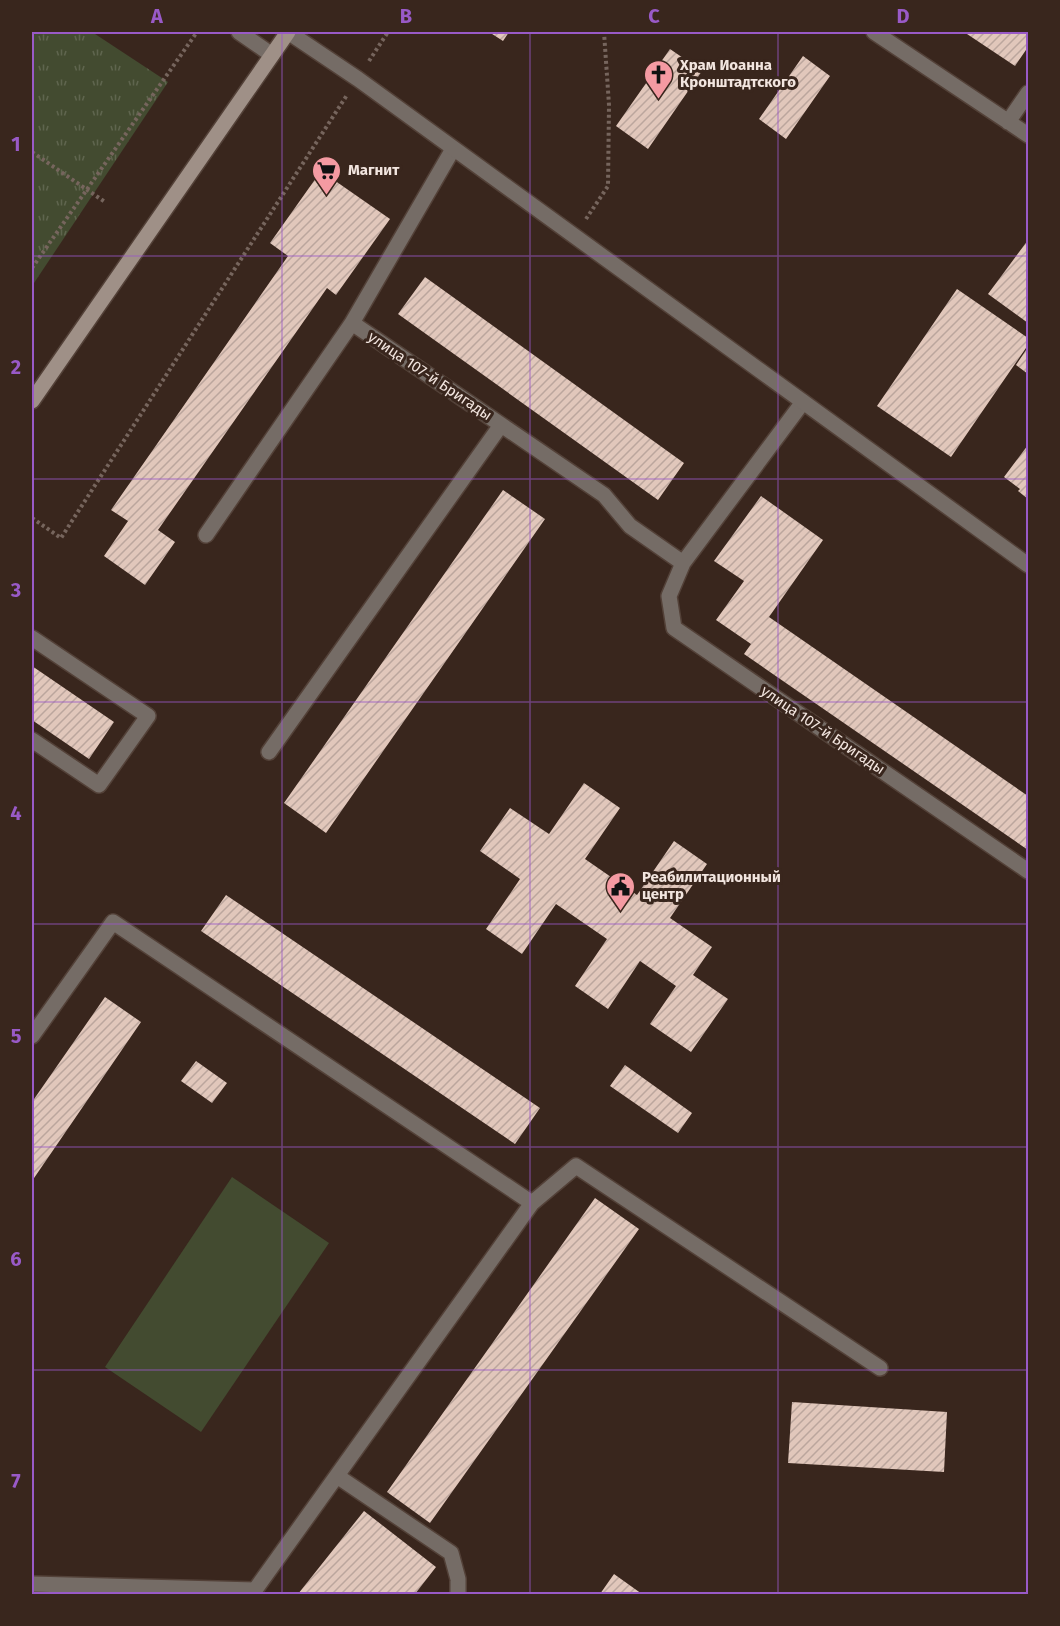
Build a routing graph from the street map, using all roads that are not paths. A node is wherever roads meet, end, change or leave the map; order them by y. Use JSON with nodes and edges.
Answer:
{"nodes":[{"id":1,"x":239,"y":32,"type":"edge"},
{"id":2,"x":288,"y":32,"type":"edge"},
{"id":3,"x":874,"y":32,"type":"edge"},
{"id":4,"x":272,"y":55,"type":"junction"},
{"id":5,"x":1029,"y":93,"type":"edge"},
{"id":6,"x":1008,"y":122,"type":"junction"},
{"id":7,"x":1029,"y":135,"type":"edge"},
{"id":8,"x":453,"y":148,"type":"junction"},
{"id":9,"x":352,"y":322,"type":"junction"},
{"id":10,"x":32,"y":401,"type":"edge"},
{"id":11,"x":802,"y":402,"type":"junction"},
{"id":12,"x":501,"y":425,"type":"junction"},
{"id":13,"x":206,"y":535,"type":"dead end"},
{"id":14,"x":683,"y":563,"type":"junction"},
{"id":15,"x":1029,"y":565,"type":"edge"},
{"id":16,"x":32,"y":638,"type":"edge"},
{"id":17,"x":32,"y":740,"type":"edge"},
{"id":18,"x":269,"y":752,"type":"dead end"},
{"id":19,"x":1029,"y":872,"type":"edge"},
{"id":20,"x":32,"y":1036,"type":"edge"},
{"id":21,"x":532,"y":1203,"type":"junction"},
{"id":22,"x":879,"y":1368,"type":"dead end"},
{"id":23,"x":337,"y":1476,"type":"junction"},
{"id":24,"x":32,"y":1584,"type":"edge"},
{"id":25,"x":458,"y":1594,"type":"edge"}],
"edges":[{"from":1,"to":4,"type":"street"},
{"from":2,"to":4,"type":"main road"},
{"from":2,"to":8,"type":"street"},
{"from":3,"to":6,"type":"street"},
{"from":4,"to":10,"type":"main road"},
{"from":5,"to":6,"type":"street"},
{"from":6,"to":7,"type":"street"},
{"from":8,"to":9,"type":"street"},
{"from":8,"to":11,"type":"street"},
{"from":9,"to":12,"type":"street","name":"улица 107-й Бригады"},
{"from":9,"to":13,"type":"street","name":"улица 107-й Бригады"},
{"from":11,"to":14,"type":"street","name":"улица 107-й Бригады"},
{"from":11,"to":15,"type":"street"},
{"from":12,"to":14,"type":"street","name":"улица 107-й Бригады"},
{"from":12,"to":18,"type":"street"},
{"from":14,"to":19,"type":"street","name":"улица 107-й Бригады"},
{"from":16,"to":17,"type":"street"},
{"from":20,"to":21,"type":"street"},
{"from":21,"to":22,"type":"street"},
{"from":21,"to":23,"type":"street"},
{"from":23,"to":24,"type":"street"},
{"from":23,"to":25,"type":"street"}]}
